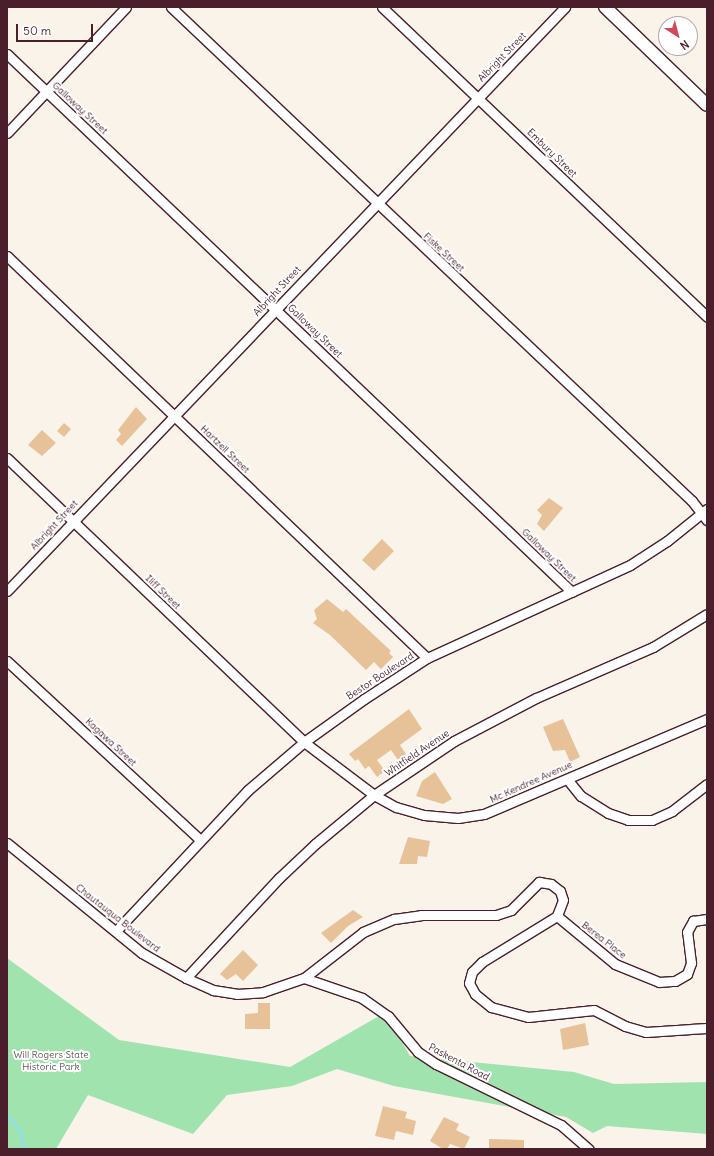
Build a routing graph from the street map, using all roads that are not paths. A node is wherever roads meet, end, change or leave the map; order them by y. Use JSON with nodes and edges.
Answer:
{"nodes":[{"id":1,"x":126,"y":7,"type":"edge"},
{"id":2,"x":171,"y":7,"type":"edge"},
{"id":3,"x":382,"y":7,"type":"edge"},
{"id":4,"x":565,"y":7,"type":"edge"},
{"id":5,"x":605,"y":7,"type":"edge"},
{"id":6,"x":7,"y":54,"type":"edge"},
{"id":7,"x":46,"y":92,"type":"junction"},
{"id":8,"x":478,"y":98,"type":"junction"},
{"id":9,"x":707,"y":105,"type":"edge"},
{"id":10,"x":7,"y":132,"type":"edge"},
{"id":11,"x":376,"y":203,"type":"junction"},
{"id":12,"x":7,"y":256,"type":"edge"},
{"id":13,"x":276,"y":309,"type":"junction"},
{"id":14,"x":707,"y":316,"type":"edge"},
{"id":15,"x":174,"y":415,"type":"junction"},
{"id":16,"x":7,"y":458,"type":"edge"},
{"id":17,"x":706,"y":514,"type":"edge"},
{"id":18,"x":74,"y":521,"type":"junction"},
{"id":19,"x":7,"y":591,"type":"edge"},
{"id":20,"x":572,"y":592,"type":"junction"},
{"id":21,"x":707,"y":614,"type":"edge"},
{"id":22,"x":427,"y":658,"type":"junction"},
{"id":23,"x":7,"y":661,"type":"edge"},
{"id":24,"x":707,"y":719,"type":"edge"},
{"id":25,"x":304,"y":742,"type":"junction"},
{"id":26,"x":567,"y":779,"type":"junction"},
{"id":27,"x":707,"y":784,"type":"edge"},
{"id":28,"x":374,"y":795,"type":"junction"},
{"id":29,"x":199,"y":840,"type":"junction"},
{"id":30,"x":7,"y":843,"type":"edge"},
{"id":31,"x":557,"y":916,"type":"junction"},
{"id":32,"x":707,"y":919,"type":"edge"},
{"id":33,"x":116,"y":931,"type":"junction"},
{"id":34,"x":186,"y":978,"type":"junction"},
{"id":35,"x":304,"y":978,"type":"junction"},
{"id":36,"x":707,"y":1028,"type":"edge"},
{"id":37,"x":589,"y":1149,"type":"edge"}],
"edges":[{"from":1,"to":7,"type":"street"},
{"from":2,"to":11,"type":"street","name":"Fiske Street"},
{"from":3,"to":8,"type":"street","name":"Embury Street"},
{"from":4,"to":8,"type":"street","name":"Albright Street"},
{"from":5,"to":9,"type":"street"},
{"from":6,"to":7,"type":"street","name":"Galloway Street"},
{"from":7,"to":10,"type":"street"},
{"from":7,"to":13,"type":"street","name":"Galloway Street"},
{"from":8,"to":11,"type":"street","name":"Albright Street"},
{"from":8,"to":14,"type":"street","name":"Embury Street"},
{"from":11,"to":13,"type":"street","name":"Albright Street"},
{"from":11,"to":17,"type":"street","name":"Fiske Street"},
{"from":12,"to":15,"type":"street","name":"Hartzell Street"},
{"from":13,"to":15,"type":"street","name":"Albright Street"},
{"from":13,"to":20,"type":"street","name":"Galloway Street"},
{"from":15,"to":18,"type":"street","name":"Albright Street"},
{"from":15,"to":22,"type":"street","name":"Hartzell Street"},
{"from":16,"to":18,"type":"street","name":"Iliff Street"},
{"from":17,"to":20,"type":"street","name":"Bestor Boulevard"},
{"from":18,"to":19,"type":"street","name":"Albright Street"},
{"from":18,"to":25,"type":"street","name":"Iliff Street"},
{"from":20,"to":22,"type":"street","name":"Bestor Boulevard"},
{"from":21,"to":28,"type":"street","name":"Whitfield Avenue"},
{"from":22,"to":25,"type":"street","name":"Bestor Boulevard"},
{"from":23,"to":29,"type":"street","name":"Kagawa Street"},
{"from":24,"to":26,"type":"street","name":"Mc Kendree Avenue"},
{"from":25,"to":28,"type":"street","name":"Mc Kendree Avenue"},
{"from":25,"to":29,"type":"street","name":"Bestor Boulevard"},
{"from":26,"to":27,"type":"street"},
{"from":26,"to":28,"type":"street","name":"Mc Kendree Avenue"},
{"from":28,"to":34,"type":"street","name":"Whitfield Avenue"},
{"from":29,"to":33,"type":"street","name":"Bestor Boulevard"},
{"from":30,"to":33,"type":"street","name":"Chautauqua Boulevard"},
{"from":31,"to":32,"type":"street","name":"Berea Place"},
{"from":31,"to":35,"type":"street","name":"Chautauqua Boulevard"},
{"from":31,"to":36,"type":"street"},
{"from":33,"to":34,"type":"street","name":"Chautauqua Boulevard"},
{"from":34,"to":35,"type":"street","name":"Chautauqua Boulevard"},
{"from":35,"to":37,"type":"street","name":"Paskenta Road"}]}
